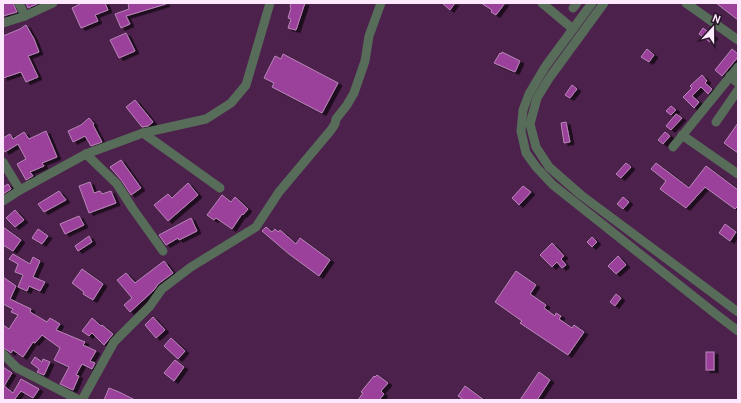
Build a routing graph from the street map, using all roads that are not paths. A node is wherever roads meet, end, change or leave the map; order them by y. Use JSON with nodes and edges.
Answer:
{"nodes":[{"id":1,"x":19,"y":3,"type":"edge"},
{"id":2,"x":51,"y":3,"type":"edge"},
{"id":3,"x":270,"y":3,"type":"edge"},
{"id":4,"x":381,"y":3,"type":"edge"},
{"id":5,"x":542,"y":3,"type":"edge"},
{"id":6,"x":592,"y":3,"type":"edge"},
{"id":7,"x":604,"y":3,"type":"edge"},
{"id":8,"x":686,"y":3,"type":"edge"},
{"id":9,"x":25,"y":16,"type":"junction"},
{"id":10,"x":3,"y":23,"type":"edge"},
{"id":11,"x":573,"y":29,"type":"junction"},
{"id":12,"x":738,"y":40,"type":"edge"},
{"id":13,"x":738,"y":67,"type":"edge"},
{"id":14,"x":730,"y":76,"type":"junction"},
{"id":15,"x":738,"y":83,"type":"edge"},
{"id":16,"x":738,"y":90,"type":"edge"},
{"id":17,"x":716,"y":122,"type":"dead end"},
{"id":18,"x":143,"y":133,"type":"junction"},
{"id":19,"x":682,"y":134,"type":"junction"},
{"id":20,"x":673,"y":147,"type":"dead end"},
{"id":21,"x":86,"y":154,"type":"junction"},
{"id":22,"x":3,"y":162,"type":"edge"},
{"id":23,"x":738,"y":174,"type":"edge"},
{"id":24,"x":220,"y":188,"type":"dead end"},
{"id":25,"x":20,"y":190,"type":"junction"},
{"id":26,"x":3,"y":201,"type":"edge"},
{"id":27,"x":163,"y":251,"type":"dead end"},
{"id":28,"x":738,"y":312,"type":"edge"},
{"id":29,"x":738,"y":331,"type":"edge"},
{"id":30,"x":3,"y":354,"type":"edge"},
{"id":31,"x":78,"y":400,"type":"edge"},
{"id":32,"x":82,"y":400,"type":"edge"}],
"edges":[{"from":1,"to":9,"type":"street"},
{"from":2,"to":9,"type":"street"},
{"from":3,"to":18,"type":"street"},
{"from":4,"to":32,"type":"street"},
{"from":5,"to":11,"type":"street"},
{"from":6,"to":11,"type":"street"},
{"from":7,"to":28,"type":"street"},
{"from":8,"to":12,"type":"street"},
{"from":9,"to":10,"type":"street"},
{"from":11,"to":29,"type":"street"},
{"from":13,"to":14,"type":"street"},
{"from":14,"to":15,"type":"street"},
{"from":14,"to":19,"type":"street"},
{"from":16,"to":17,"type":"street"},
{"from":18,"to":21,"type":"street"},
{"from":18,"to":24,"type":"street"},
{"from":19,"to":20,"type":"street"},
{"from":19,"to":23,"type":"street"},
{"from":21,"to":25,"type":"street"},
{"from":21,"to":27,"type":"street"},
{"from":22,"to":25,"type":"street"},
{"from":25,"to":26,"type":"street"},
{"from":30,"to":31,"type":"street"}]}
